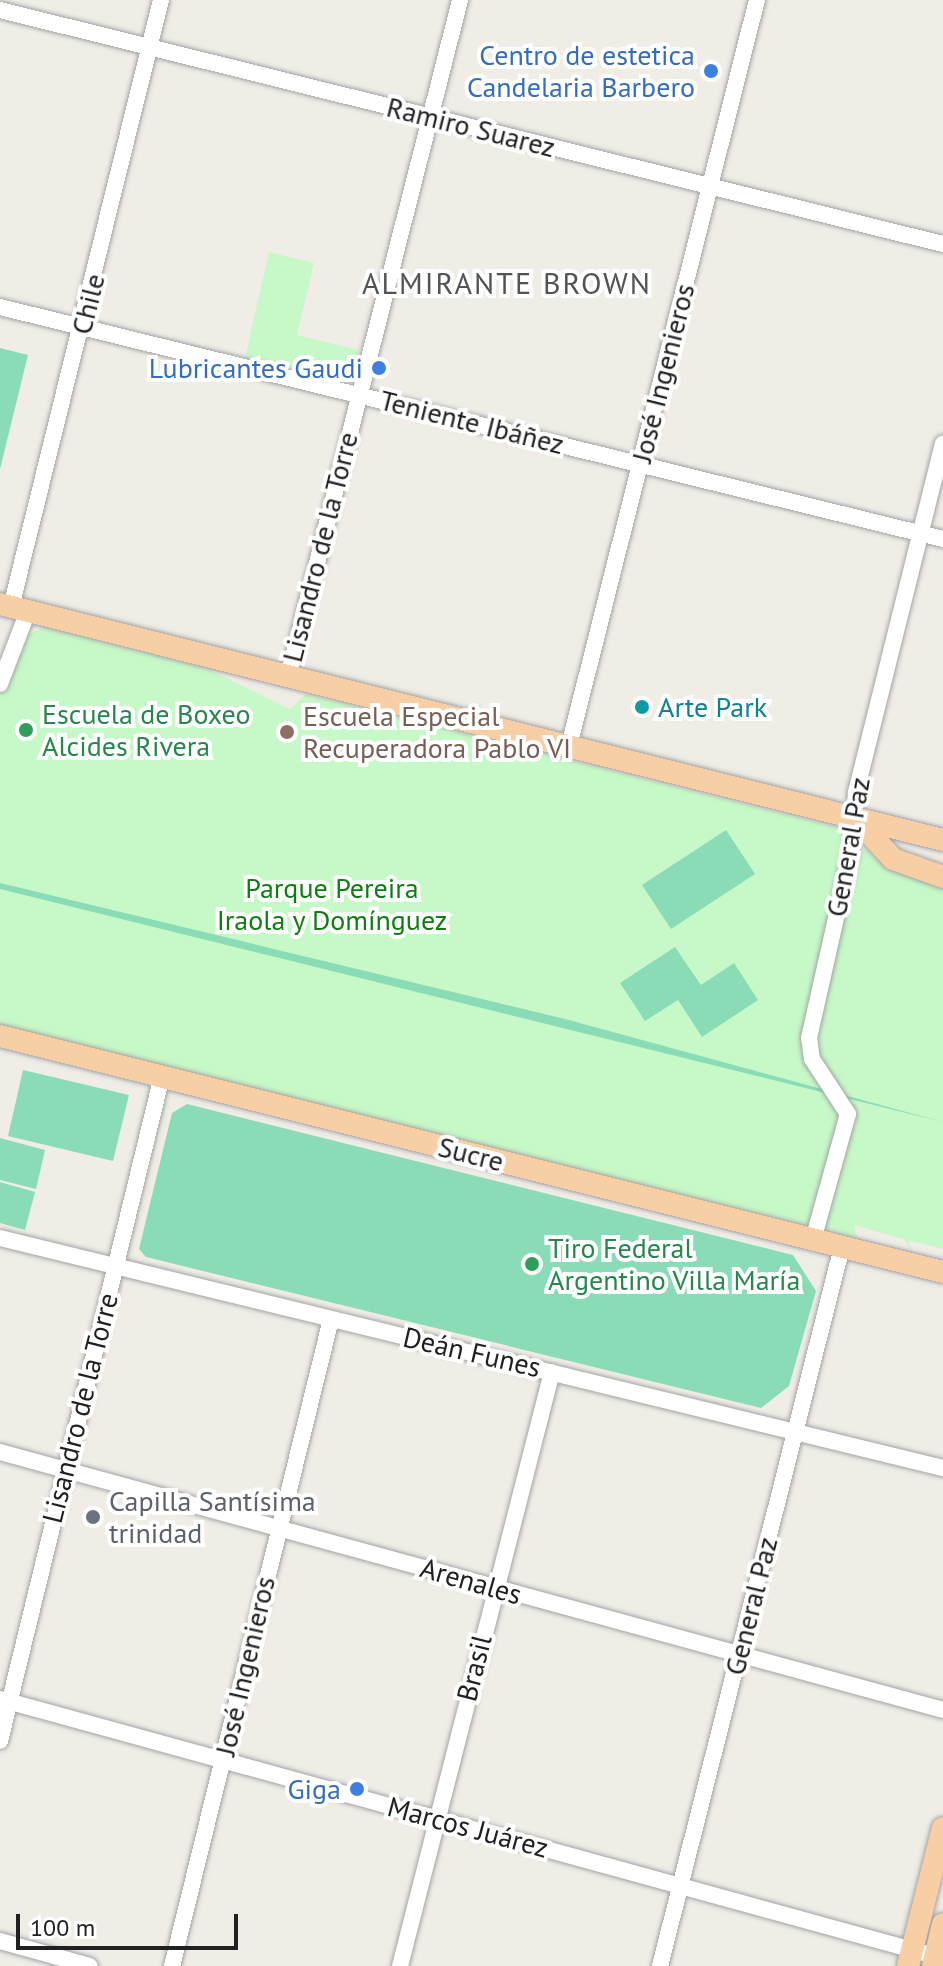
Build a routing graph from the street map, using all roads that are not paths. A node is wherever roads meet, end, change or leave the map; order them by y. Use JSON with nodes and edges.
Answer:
{"nodes":[{"id":1,"x":161,"y":0,"type":"edge"},
{"id":2,"x":460,"y":0,"type":"edge"},
{"id":3,"x":757,"y":0,"type":"edge"},
{"id":4,"x":0,"y":10,"type":"edge"},
{"id":5,"x":149,"y":46,"type":"junction"},
{"id":6,"x":430,"y":118,"type":"junction"},
{"id":7,"x":711,"y":184,"type":"junction"},
{"id":8,"x":943,"y":244,"type":"edge"},
{"id":9,"x":0,"y":307,"type":"edge"},
{"id":10,"x":82,"y":328,"type":"junction"},
{"id":11,"x":358,"y":394,"type":"junction"},
{"id":12,"x":943,"y":444,"type":"edge"},
{"id":13,"x":640,"y":465,"type":"junction"},
{"id":14,"x":921,"y":533,"type":"junction"},
{"id":15,"x":943,"y":539,"type":"edge"},
{"id":16,"x":13,"y":608,"type":"edge"},
{"id":17,"x":288,"y":677,"type":"junction"},
{"id":18,"x":0,"y":684,"type":"edge"},
{"id":19,"x":569,"y":746,"type":"junction"},
{"id":20,"x":854,"y":817,"type":"junction"},
{"id":21,"x":943,"y":840,"type":"edge"},
{"id":22,"x":943,"y":877,"type":"edge"},
{"id":23,"x":0,"y":1036,"type":"edge"},
{"id":24,"x":162,"y":1076,"type":"junction"},
{"id":25,"x":0,"y":1238,"type":"edge"},
{"id":26,"x":813,"y":1240,"type":"junction"},
{"id":27,"x":842,"y":1247,"type":"junction"},
{"id":28,"x":115,"y":1266,"type":"junction"},
{"id":29,"x":943,"y":1272,"type":"edge"},
{"id":30,"x":331,"y":1319,"type":"junction"},
{"id":31,"x":552,"y":1372,"type":"junction"},
{"id":32,"x":796,"y":1430,"type":"junction"},
{"id":33,"x":0,"y":1452,"type":"edge"},
{"id":34,"x":943,"y":1468,"type":"edge"},
{"id":35,"x":66,"y":1470,"type":"junction"},
{"id":36,"x":278,"y":1527,"type":"junction"},
{"id":37,"x":494,"y":1588,"type":"junction"},
{"id":38,"x":738,"y":1655,"type":"junction"},
{"id":39,"x":5,"y":1700,"type":"edge"},
{"id":40,"x":943,"y":1710,"type":"edge"},
{"id":41,"x":0,"y":1741,"type":"edge"},
{"id":42,"x":223,"y":1759,"type":"junction"},
{"id":43,"x":436,"y":1818,"type":"junction"},
{"id":44,"x":943,"y":1828,"type":"edge"},
{"id":45,"x":680,"y":1886,"type":"junction"},
{"id":46,"x":943,"y":1924,"type":"edge"},
{"id":47,"x":0,"y":1941,"type":"edge"},
{"id":48,"x":910,"y":1958,"type":"edge"},
{"id":49,"x":934,"y":1961,"type":"edge"},
{"id":50,"x":90,"y":1966,"type":"edge"},
{"id":51,"x":172,"y":1966,"type":"edge"},
{"id":52,"x":400,"y":1966,"type":"edge"},
{"id":53,"x":660,"y":1966,"type":"edge"}],
"edges":[{"from":1,"to":5,"type":"street","name":"Chile"},
{"from":2,"to":6,"type":"street","name":"Lisandro de la Torre"},
{"from":3,"to":7,"type":"street","name":"José Ingenieros"},
{"from":4,"to":5,"type":"street","name":"Ramiro Suarez"},
{"from":5,"to":6,"type":"street","name":"Ramiro Suarez"},
{"from":5,"to":10,"type":"street","name":"Chile"},
{"from":6,"to":7,"type":"street","name":"Ramiro Suarez"},
{"from":6,"to":11,"type":"street","name":"Lisandro de la Torre"},
{"from":7,"to":8,"type":"street","name":"Ramiro Suarez"},
{"from":7,"to":13,"type":"street","name":"José Ingenieros"},
{"from":9,"to":10,"type":"street","name":"Teniente Ibáñez"},
{"from":10,"to":11,"type":"street","name":"Teniente Ibáñez"},
{"from":10,"to":16,"type":"street","name":"Chile"},
{"from":11,"to":13,"type":"street","name":"Teniente Ibáñez"},
{"from":11,"to":17,"type":"street","name":"Lisandro de la Torre"},
{"from":12,"to":14,"type":"street","name":"General Paz"},
{"from":13,"to":14,"type":"street","name":"Teniente Ibáñez"},
{"from":13,"to":19,"type":"street","name":"José Ingenieros"},
{"from":14,"to":15,"type":"street","name":"Teniente Ibáñez"},
{"from":14,"to":20,"type":"street","name":"General Paz"},
{"from":16,"to":17,"type":"main road"},
{"from":16,"to":18,"type":"street","name":"Chile"},
{"from":17,"to":19,"type":"main road"},
{"from":19,"to":20,"type":"main road"},
{"from":20,"to":21,"type":"main road"},
{"from":20,"to":22,"type":"main road"},
{"from":20,"to":26,"type":"street","name":"General Paz"},
{"from":23,"to":24,"type":"main road","name":"Sucre"},
{"from":24,"to":26,"type":"main road","name":"Sucre"},
{"from":24,"to":28,"type":"street","name":"Lisandro de la Torre"},
{"from":25,"to":28,"type":"street","name":"Deán Funes"},
{"from":26,"to":27,"type":"main road","name":"Sucre"},
{"from":27,"to":29,"type":"main road","name":"Sucre"},
{"from":27,"to":32,"type":"street","name":"General Paz"},
{"from":28,"to":30,"type":"street","name":"Deán Funes"},
{"from":28,"to":35,"type":"street","name":"Lisandro de la Torre"},
{"from":30,"to":31,"type":"street","name":"Deán Funes"},
{"from":30,"to":36,"type":"street","name":"José Ingenieros"},
{"from":31,"to":32,"type":"street","name":"Deán Funes"},
{"from":31,"to":37,"type":"street","name":"Brasil"},
{"from":32,"to":34,"type":"street","name":"Deán Funes"},
{"from":32,"to":38,"type":"street","name":"General Paz"},
{"from":33,"to":35,"type":"street","name":"Arenales"},
{"from":35,"to":36,"type":"street","name":"Arenales"},
{"from":35,"to":39,"type":"street","name":"Lisandro de la Torre"},
{"from":36,"to":37,"type":"street","name":"Arenales"},
{"from":36,"to":42,"type":"street","name":"José Ingenieros"},
{"from":37,"to":38,"type":"street","name":"Arenales"},
{"from":37,"to":43,"type":"street","name":"Brasil"},
{"from":38,"to":40,"type":"street","name":"Arenales"},
{"from":38,"to":45,"type":"street","name":"General Paz"},
{"from":39,"to":41,"type":"street","name":"Lisandro de la Torre"},
{"from":39,"to":42,"type":"street","name":"Marcos Juárez"},
{"from":42,"to":43,"type":"street","name":"Marcos Juárez"},
{"from":42,"to":51,"type":"street","name":"José Ingenieros"},
{"from":43,"to":45,"type":"street","name":"Marcos Juárez"},
{"from":43,"to":52,"type":"street","name":"Brasil"},
{"from":44,"to":48,"type":"main road"},
{"from":45,"to":48,"type":"street","name":"Marcos Juárez"},
{"from":45,"to":53,"type":"street","name":"General Paz"},
{"from":46,"to":49,"type":"main road"},
{"from":47,"to":50,"type":"street"},
{"from":48,"to":49,"type":"street","name":"Marcos Juárez"}]}
